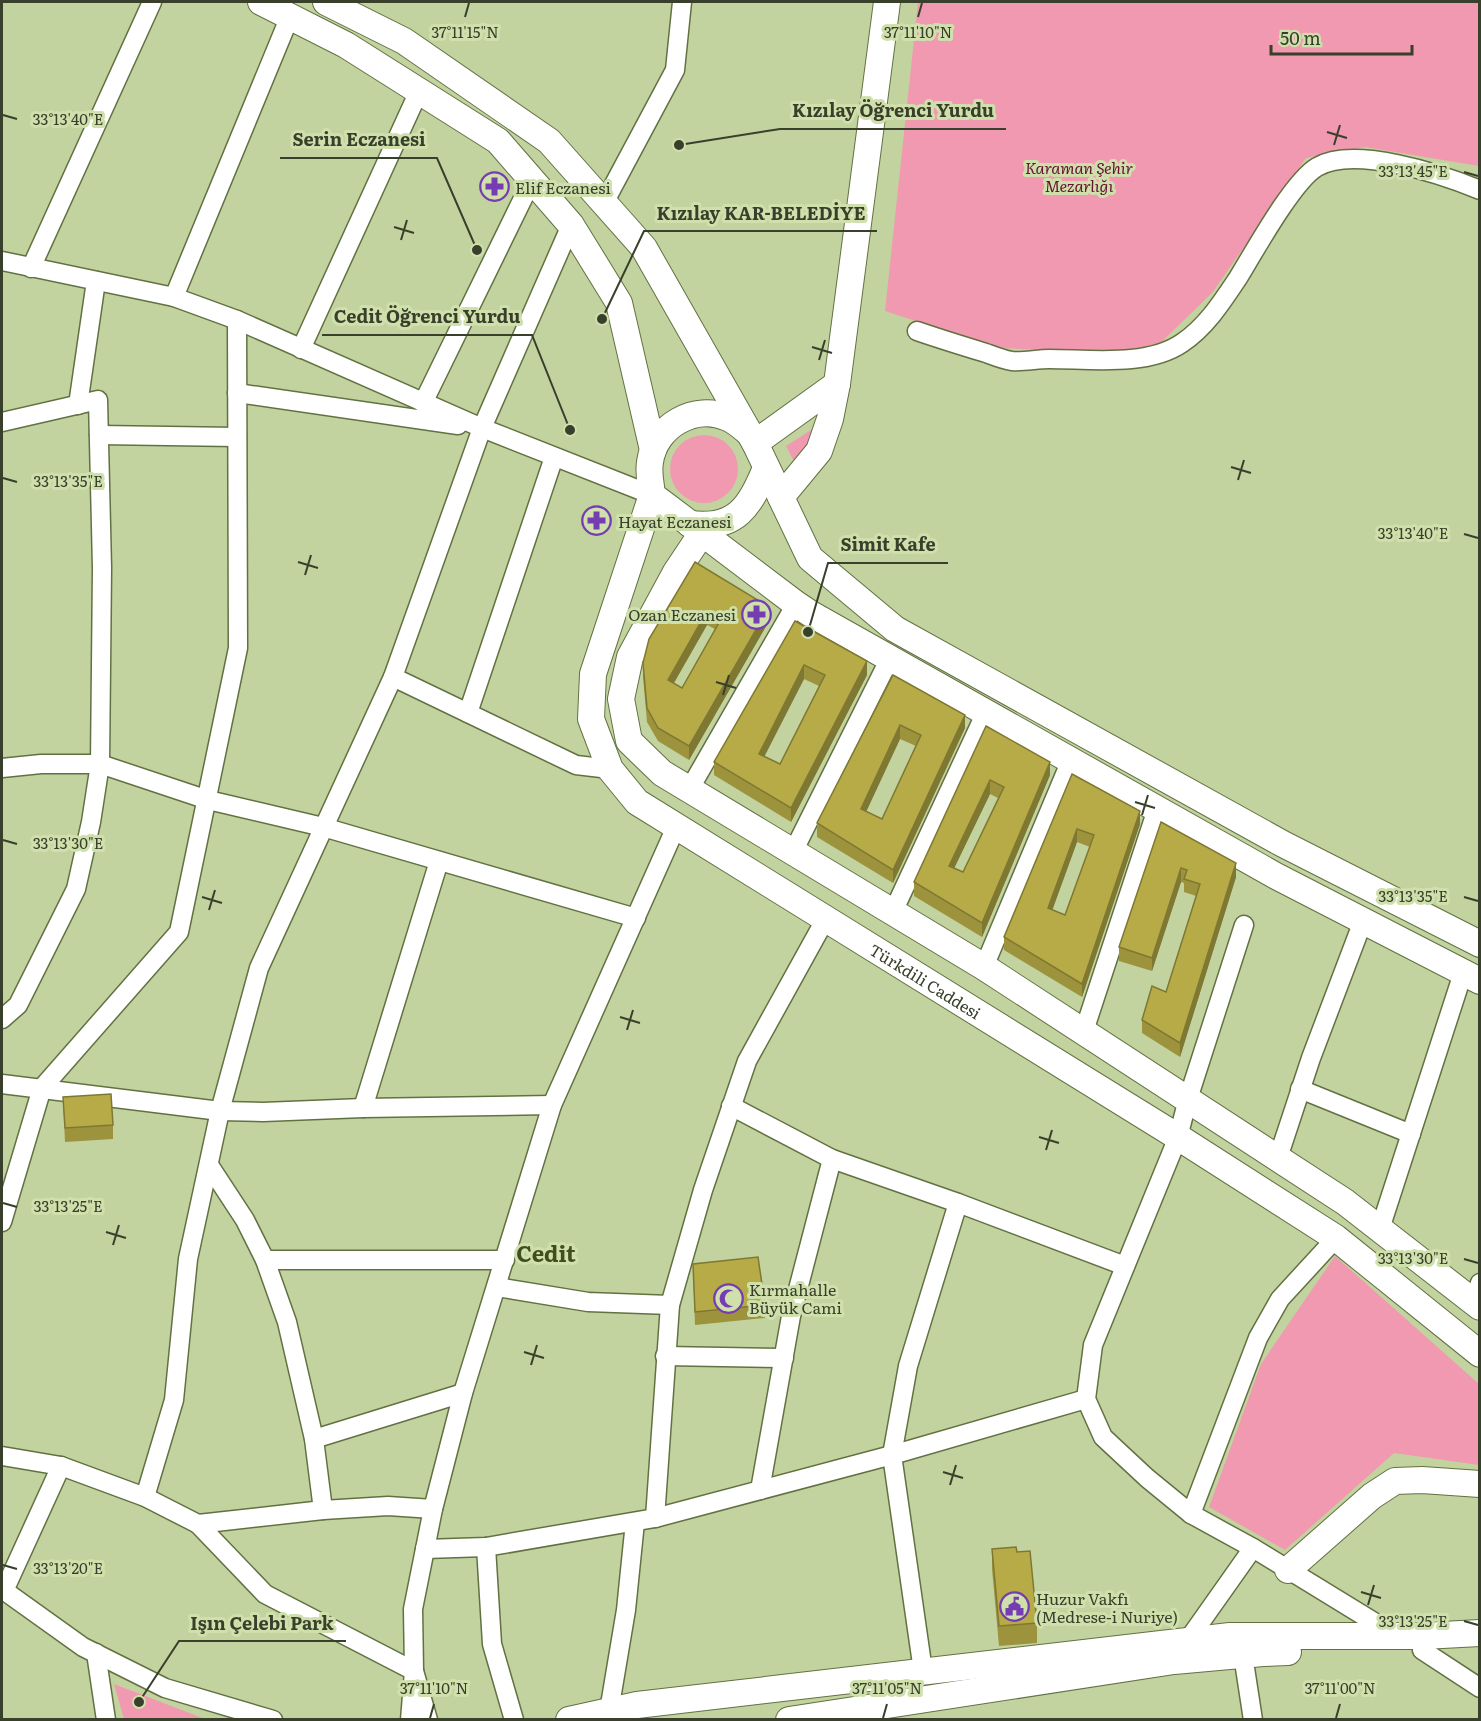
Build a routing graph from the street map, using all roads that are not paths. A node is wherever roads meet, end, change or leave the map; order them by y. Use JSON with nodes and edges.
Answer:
{"nodes":[{"id":1,"x":152,"y":2,"type":"edge"},
{"id":2,"x":261,"y":2,"type":"edge"},
{"id":3,"x":326,"y":2,"type":"edge"},
{"id":4,"x":682,"y":2,"type":"edge"},
{"id":5,"x":887,"y":2,"type":"edge"},
{"id":6,"x":290,"y":16,"type":"junction"},
{"id":7,"x":418,"y":91,"type":"junction"},
{"id":8,"x":532,"y":180,"type":"junction"},
{"id":9,"x":1479,"y":190,"type":"edge"},
{"id":10,"x":604,"y":203,"type":"junction"},
{"id":11,"x":571,"y":225,"type":"junction"},
{"id":12,"x":2,"y":261,"type":"edge"},
{"id":13,"x":31,"y":268,"type":"junction"},
{"id":14,"x":96,"y":281,"type":"junction"},
{"id":15,"x":174,"y":297,"type":"junction"},
{"id":16,"x":237,"y":320,"type":"junction"},
{"id":17,"x":917,"y":331,"type":"dead end"},
{"id":18,"x":301,"y":349,"type":"junction"},
{"id":19,"x":837,"y":384,"type":"junction"},
{"id":20,"x":237,"y":393,"type":"junction"},
{"id":21,"x":423,"y":403,"type":"junction"},
{"id":22,"x":78,"y":405,"type":"junction"},
{"id":23,"x":2,"y":422,"type":"edge"},
{"id":24,"x":482,"y":428,"type":"junction"},
{"id":25,"x":99,"y":435,"type":"junction"},
{"id":26,"x":237,"y":437,"type":"junction"},
{"id":27,"x":751,"y":437,"type":"junction"},
{"id":28,"x":653,"y":450,"type":"junction"},
{"id":29,"x":554,"y":457,"type":"junction"},
{"id":30,"x":766,"y":468,"type":"junction"},
{"id":31,"x":652,"y":495,"type":"junction"},
{"id":32,"x":781,"y":496,"type":"junction"},
{"id":33,"x":696,"y":529,"type":"junction"},
{"id":34,"x":796,"y":604,"type":"junction"},
{"id":35,"x":890,"y":658,"type":"junction"},
{"id":36,"x":393,"y":677,"type":"junction"},
{"id":37,"x":986,"y":712,"type":"junction"},
{"id":38,"x":468,"y":713,"type":"junction"},
{"id":39,"x":1071,"y":760,"type":"junction"},
{"id":40,"x":100,"y":764,"type":"junction"},
{"id":41,"x":2,"y":768,"type":"edge"},
{"id":42,"x":610,"y":769,"type":"junction"},
{"id":43,"x":688,"y":790,"type":"junction"},
{"id":44,"x":208,"y":801,"type":"junction"},
{"id":45,"x":1157,"y":809,"type":"junction"},
{"id":46,"x":323,"y":827,"type":"junction"},
{"id":47,"x":676,"y":827,"type":"junction"},
{"id":48,"x":794,"y":852,"type":"junction"},
{"id":49,"x":439,"y":861,"type":"junction"},
{"id":50,"x":893,"y":912,"type":"junction"},
{"id":51,"x":636,"y":918,"type":"junction"},
{"id":52,"x":825,"y":920,"type":"junction"},
{"id":53,"x":1363,"y":921,"type":"junction"},
{"id":54,"x":1244,"y":925,"type":"dead end"},
{"id":55,"x":1479,"y":944,"type":"edge"},
{"id":56,"x":984,"y":967,"type":"junction"},
{"id":57,"x":1471,"y":977,"type":"edge"},
{"id":58,"x":2,"y":1019,"type":"edge"},
{"id":59,"x":1084,"y":1031,"type":"junction"},
{"id":60,"x":2,"y":1084,"type":"edge"},
{"id":61,"x":42,"y":1088,"type":"junction"},
{"id":62,"x":1300,"y":1089,"type":"junction"},
{"id":63,"x":1188,"y":1099,"type":"junction"},
{"id":64,"x":552,"y":1105,"type":"junction"},
{"id":65,"x":731,"y":1106,"type":"junction"},
{"id":66,"x":363,"y":1108,"type":"junction"},
{"id":67,"x":220,"y":1111,"type":"junction"},
{"id":68,"x":1411,"y":1134,"type":"junction"},
{"id":69,"x":1178,"y":1137,"type":"junction"},
{"id":70,"x":1278,"y":1158,"type":"junction"},
{"id":71,"x":832,"y":1159,"type":"junction"},
{"id":72,"x":209,"y":1164,"type":"junction"},
{"id":73,"x":958,"y":1203,"type":"junction"},
{"id":74,"x":2,"y":1222,"type":"edge"},
{"id":75,"x":1380,"y":1229,"type":"junction"},
{"id":76,"x":1335,"y":1238,"type":"junction"},
{"id":77,"x":265,"y":1260,"type":"junction"},
{"id":78,"x":506,"y":1260,"type":"junction"},
{"id":79,"x":1125,"y":1266,"type":"junction"},
{"id":80,"x":497,"y":1287,"type":"junction"},
{"id":81,"x":1477,"y":1298,"type":"edge"},
{"id":82,"x":670,"y":1305,"type":"junction"},
{"id":83,"x":1479,"y":1354,"type":"edge"},
{"id":84,"x":665,"y":1356,"type":"junction"},
{"id":85,"x":784,"y":1358,"type":"junction"},
{"id":86,"x":463,"y":1393,"type":"junction"},
{"id":87,"x":1086,"y":1399,"type":"junction"},
{"id":88,"x":314,"y":1439,"type":"junction"},
{"id":89,"x":892,"y":1455,"type":"junction"},
{"id":90,"x":2,"y":1456,"type":"edge"},
{"id":91,"x":62,"y":1466,"type":"junction"},
{"id":92,"x":1479,"y":1484,"type":"edge"},
{"id":93,"x":760,"y":1490,"type":"junction"},
{"id":94,"x":145,"y":1497,"type":"junction"},
{"id":95,"x":433,"y":1509,"type":"junction"},
{"id":96,"x":323,"y":1510,"type":"junction"},
{"id":97,"x":1191,"y":1514,"type":"junction"},
{"id":98,"x":655,"y":1518,"type":"junction"},
{"id":99,"x":635,"y":1522,"type":"junction"},
{"id":100,"x":198,"y":1524,"type":"junction"},
{"id":101,"x":486,"y":1547,"type":"junction"},
{"id":102,"x":1253,"y":1548,"type":"junction"},
{"id":103,"x":425,"y":1549,"type":"junction"},
{"id":104,"x":1288,"y":1570,"type":"junction"},
{"id":105,"x":3,"y":1590,"type":"edge"},
{"id":106,"x":1479,"y":1633,"type":"edge"},
{"id":107,"x":1396,"y":1636,"type":"junction"},
{"id":108,"x":1188,"y":1640,"type":"junction"},
{"id":109,"x":1479,"y":1649,"type":"edge"},
{"id":110,"x":1422,"y":1650,"type":"junction"},
{"id":111,"x":96,"y":1653,"type":"junction"},
{"id":112,"x":1244,"y":1654,"type":"junction"},
{"id":113,"x":414,"y":1671,"type":"junction"},
{"id":114,"x":923,"y":1671,"type":"junction"},
{"id":115,"x":1479,"y":1688,"type":"edge"},
{"id":116,"x":609,"y":1711,"type":"junction"},
{"id":117,"x":106,"y":1719,"type":"edge"},
{"id":118,"x":273,"y":1719,"type":"edge"},
{"id":119,"x":410,"y":1719,"type":"edge"},
{"id":120,"x":428,"y":1719,"type":"edge"},
{"id":121,"x":514,"y":1719,"type":"edge"},
{"id":122,"x":569,"y":1719,"type":"edge"},
{"id":123,"x":789,"y":1719,"type":"edge"},
{"id":124,"x":1253,"y":1719,"type":"edge"}],
"edges":[{"from":1,"to":13,"type":"street"},
{"from":2,"to":6,"type":"main road"},
{"from":3,"to":10,"type":"main road"},
{"from":4,"to":10,"type":"street"},
{"from":5,"to":19,"type":"main road"},
{"from":6,"to":7,"type":"main road"},
{"from":6,"to":15,"type":"street"},
{"from":7,"to":8,"type":"main road"},
{"from":7,"to":18,"type":"street"},
{"from":8,"to":11,"type":"main road"},
{"from":8,"to":21,"type":"street"},
{"from":9,"to":17,"type":"street"},
{"from":10,"to":27,"type":"main road"},
{"from":11,"to":24,"type":"street"},
{"from":11,"to":28,"type":"main road"},
{"from":12,"to":13,"type":"street"},
{"from":13,"to":14,"type":"street"},
{"from":14,"to":15,"type":"street"},
{"from":14,"to":22,"type":"street"},
{"from":15,"to":16,"type":"street"},
{"from":16,"to":18,"type":"street"},
{"from":16,"to":20,"type":"street"},
{"from":18,"to":21,"type":"street"},
{"from":19,"to":27,"type":"main road"},
{"from":19,"to":32,"type":"main road"},
{"from":20,"to":24,"type":"street"},
{"from":20,"to":26,"type":"street"},
{"from":21,"to":24,"type":"street"},
{"from":22,"to":23,"type":"street"},
{"from":22,"to":25,"type":"street"},
{"from":24,"to":29,"type":"street"},
{"from":24,"to":36,"type":"street"},
{"from":25,"to":26,"type":"street"},
{"from":25,"to":40,"type":"street"},
{"from":26,"to":44,"type":"street"},
{"from":27,"to":28,"type":"main road"},
{"from":27,"to":30,"type":"main road"},
{"from":28,"to":31,"type":"main road"},
{"from":29,"to":31,"type":"street"},
{"from":29,"to":38,"type":"street"},
{"from":30,"to":32,"type":"main road"},
{"from":30,"to":33,"type":"main road"},
{"from":31,"to":33,"type":"main road"},
{"from":31,"to":42,"type":"main road","name":"Türkdili Caddesi"},
{"from":32,"to":55,"type":"main road"},
{"from":33,"to":34,"type":"main road"},
{"from":33,"to":43,"type":"main road"},
{"from":34,"to":35,"type":"main road"},
{"from":34,"to":43,"type":"street"},
{"from":35,"to":37,"type":"main road"},
{"from":35,"to":48,"type":"street"},
{"from":36,"to":38,"type":"street"},
{"from":36,"to":46,"type":"street"},
{"from":37,"to":39,"type":"main road"},
{"from":37,"to":50,"type":"street"},
{"from":38,"to":42,"type":"street"},
{"from":39,"to":45,"type":"main road"},
{"from":39,"to":56,"type":"street"},
{"from":40,"to":41,"type":"street"},
{"from":40,"to":44,"type":"street"},
{"from":40,"to":58,"type":"street"},
{"from":42,"to":47,"type":"main road","name":"Türkdili Caddesi"},
{"from":43,"to":48,"type":"main road"},
{"from":44,"to":46,"type":"street"},
{"from":44,"to":61,"type":"street"},
{"from":45,"to":53,"type":"main road"},
{"from":45,"to":59,"type":"street"},
{"from":46,"to":49,"type":"street"},
{"from":46,"to":67,"type":"street"},
{"from":47,"to":51,"type":"street"},
{"from":47,"to":52,"type":"main road","name":"Türkdili Caddesi"},
{"from":48,"to":50,"type":"main road"},
{"from":49,"to":51,"type":"street"},
{"from":49,"to":66,"type":"street"},
{"from":50,"to":56,"type":"main road"},
{"from":51,"to":64,"type":"street"},
{"from":52,"to":65,"type":"street"},
{"from":52,"to":69,"type":"main road","name":"Türkdili Caddesi"},
{"from":53,"to":57,"type":"main road"},
{"from":53,"to":62,"type":"street"},
{"from":54,"to":63,"type":"street"},
{"from":56,"to":59,"type":"main road"},
{"from":57,"to":68,"type":"street"},
{"from":59,"to":63,"type":"main road"},
{"from":60,"to":61,"type":"street"},
{"from":61,"to":67,"type":"street"},
{"from":61,"to":74,"type":"street"},
{"from":62,"to":68,"type":"street"},
{"from":62,"to":70,"type":"street"},
{"from":63,"to":69,"type":"street"},
{"from":63,"to":70,"type":"main road"},
{"from":64,"to":66,"type":"street"},
{"from":64,"to":78,"type":"street"},
{"from":65,"to":71,"type":"street"},
{"from":65,"to":82,"type":"street"},
{"from":66,"to":67,"type":"street"},
{"from":67,"to":72,"type":"street"},
{"from":68,"to":75,"type":"street"},
{"from":69,"to":76,"type":"main road","name":"Türkdili Caddesi"},
{"from":69,"to":79,"type":"street"},
{"from":70,"to":75,"type":"main road"},
{"from":71,"to":73,"type":"street"},
{"from":71,"to":85,"type":"street"},
{"from":72,"to":77,"type":"street"},
{"from":72,"to":94,"type":"street"},
{"from":73,"to":79,"type":"street"},
{"from":73,"to":89,"type":"street"},
{"from":75,"to":81,"type":"main road"},
{"from":76,"to":83,"type":"main road","name":"Türkdili Caddesi"},
{"from":76,"to":97,"type":"street"},
{"from":77,"to":78,"type":"street"},
{"from":77,"to":88,"type":"street"},
{"from":78,"to":80,"type":"street"},
{"from":79,"to":87,"type":"street"},
{"from":80,"to":82,"type":"street"},
{"from":80,"to":86,"type":"street"},
{"from":82,"to":84,"type":"street"},
{"from":84,"to":85,"type":"street"},
{"from":84,"to":98,"type":"street"},
{"from":85,"to":93,"type":"street"},
{"from":86,"to":88,"type":"street"},
{"from":86,"to":95,"type":"street"},
{"from":87,"to":89,"type":"street"},
{"from":87,"to":97,"type":"street"},
{"from":88,"to":96,"type":"street"},
{"from":89,"to":93,"type":"street"},
{"from":89,"to":114,"type":"street"},
{"from":90,"to":91,"type":"street"},
{"from":91,"to":94,"type":"street"},
{"from":91,"to":105,"type":"street"},
{"from":92,"to":104,"type":"main road"},
{"from":93,"to":98,"type":"street"},
{"from":94,"to":100,"type":"street"},
{"from":95,"to":96,"type":"street"},
{"from":95,"to":103,"type":"street"},
{"from":96,"to":100,"type":"street"},
{"from":97,"to":102,"type":"street"},
{"from":98,"to":99,"type":"street"},
{"from":99,"to":101,"type":"street"},
{"from":99,"to":116,"type":"street"},
{"from":100,"to":113,"type":"street"},
{"from":101,"to":103,"type":"street"},
{"from":101,"to":121,"type":"street"},
{"from":102,"to":104,"type":"street"},
{"from":102,"to":108,"type":"street"},
{"from":103,"to":113,"type":"street"},
{"from":104,"to":107,"type":"street"},
{"from":105,"to":111,"type":"street"},
{"from":106,"to":107,"type":"main road"},
{"from":107,"to":108,"type":"main road"},
{"from":108,"to":114,"type":"main road"},
{"from":109,"to":110,"type":"main road"},
{"from":110,"to":112,"type":"main road"},
{"from":110,"to":115,"type":"street"},
{"from":111,"to":117,"type":"street"},
{"from":111,"to":118,"type":"street"},
{"from":112,"to":123,"type":"main road"},
{"from":112,"to":124,"type":"street"},
{"from":113,"to":119,"type":"street"},
{"from":113,"to":120,"type":"street"},
{"from":114,"to":116,"type":"main road"},
{"from":116,"to":122,"type":"main road"}]}
